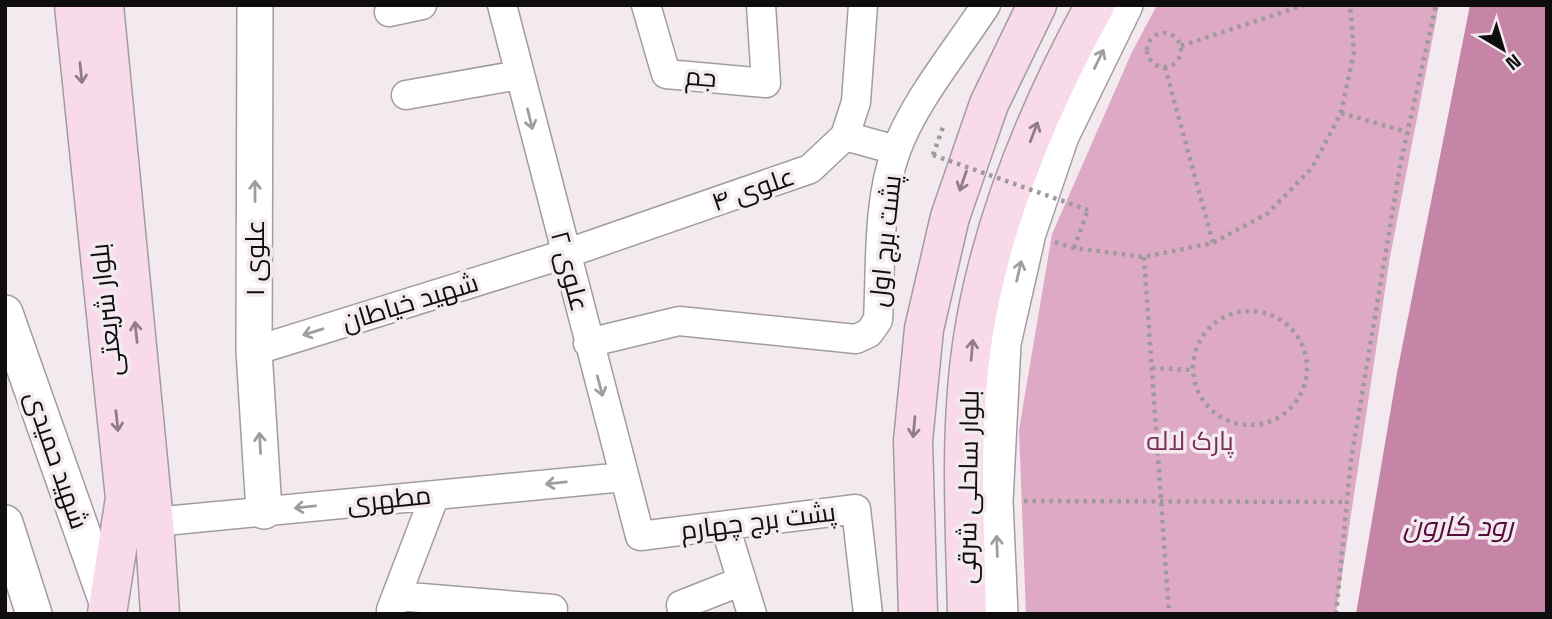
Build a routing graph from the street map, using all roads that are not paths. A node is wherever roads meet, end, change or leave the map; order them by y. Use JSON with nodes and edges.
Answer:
{"nodes":[{"id":1,"x":74,"y":5,"type":"edge"},
{"id":2,"x":104,"y":5,"type":"edge"},
{"id":3,"x":255,"y":5,"type":"edge"},
{"id":4,"x":422,"y":5,"type":"edge"},
{"id":5,"x":502,"y":5,"type":"edge"},
{"id":6,"x":646,"y":5,"type":"edge"},
{"id":7,"x":761,"y":5,"type":"edge"},
{"id":8,"x":863,"y":5,"type":"edge"},
{"id":9,"x":986,"y":5,"type":"edge"},
{"id":10,"x":1037,"y":5,"type":"edge"},
{"id":11,"x":1096,"y":5,"type":"edge"},
{"id":12,"x":1125,"y":5,"type":"edge"},
{"id":13,"x":390,"y":12,"type":"dead end"},
{"id":14,"x":519,"y":75,"type":"junction"},
{"id":15,"x":406,"y":95,"type":"dead end"},
{"id":16,"x":845,"y":136,"type":"junction"},
{"id":17,"x":896,"y":150,"type":"junction"},
{"id":18,"x":565,"y":254,"type":"junction"},
{"id":19,"x":5,"y":313,"type":"edge"},
{"id":20,"x":589,"y":343,"type":"junction"},
{"id":21,"x":254,"y":351,"type":"junction"},
{"id":22,"x":624,"y":477,"type":"junction"},
{"id":23,"x":435,"y":495,"type":"junction"},
{"id":24,"x":264,"y":511,"type":"junction"},
{"id":25,"x":154,"y":522,"type":"junction"},
{"id":26,"x":5,"y":523,"type":"edge"},
{"id":27,"x":724,"y":526,"type":"junction"},
{"id":28,"x":640,"y":536,"type":"joint"},
{"id":29,"x":742,"y":581,"type":"junction"},
{"id":30,"x":393,"y":605,"type":"edge"},
{"id":31,"x":553,"y":609,"type":"dead end"},
{"id":32,"x":118,"y":612,"type":"edge"},
{"id":33,"x":34,"y":614,"type":"edge"},
{"id":34,"x":160,"y":614,"type":"edge"},
{"id":35,"x":683,"y":614,"type":"edge"},
{"id":36,"x":752,"y":614,"type":"edge"},
{"id":37,"x":867,"y":614,"type":"edge"},
{"id":38,"x":918,"y":614,"type":"edge"},
{"id":39,"x":967,"y":614,"type":"edge"},
{"id":40,"x":1000,"y":614,"type":"edge"}],
"edges":[{"from":1,"to":32,"type":"main road","name":"بلوار شریعتی","one_way":true},
{"from":25,"to":2,"type":"main road","name":"بلوار شریعتی","one_way":true},
{"from":21,"to":3,"type":"street","name":"علوی ۱","one_way":true},
{"from":4,"to":13,"type":"street"},
{"from":5,"to":14,"type":"street","name":"علوی ۲"},
{"from":6,"to":7,"type":"street","name":"جم"},
{"from":8,"to":16,"type":"street","name":"علوی ۴"},
{"from":9,"to":17,"type":"street","name":"پشت برج اول"},
{"from":10,"to":38,"type":"main road","name":"بلوار ساحلی شرقی","one_way":true},
{"from":39,"to":11,"type":"main road","name":"بلوار ساحلی شرقی","one_way":true},
{"from":40,"to":12,"type":"street","one_way":true},
{"from":14,"to":15,"type":"street"},
{"from":14,"to":18,"type":"street","name":"علوی ۲","one_way":true},
{"from":16,"to":17,"type":"street"},
{"from":16,"to":18,"type":"street","name":"علوی ۴"},
{"from":17,"to":20,"type":"street","name":"پشت برج اول"},
{"from":18,"to":20,"type":"street","name":"علوی ۲"},
{"from":18,"to":21,"type":"street","name":"شهید خیاطان","one_way":true},
{"from":19,"to":32,"type":"street","name":"شهید حمیدی"},
{"from":20,"to":22,"type":"street","name":"علوی ۲","one_way":true},
{"from":24,"to":21,"type":"street","name":"علوی ۱","one_way":true},
{"from":22,"to":23,"type":"street","name":"مطهری","one_way":true},
{"from":22,"to":28,"type":"street","name":"علوی ۲"},
{"from":23,"to":24,"type":"street","name":"مطهری","one_way":true},
{"from":23,"to":30,"type":"street"},
{"from":24,"to":25,"type":"street","name":"مطهری"},
{"from":25,"to":34,"type":"main road","name":"بلوار شریعتی"},
{"from":26,"to":33,"type":"street"},
{"from":27,"to":28,"type":"street","name":"پشت برج چهارم"},
{"from":27,"to":29,"type":"street"},
{"from":27,"to":37,"type":"street","name":"پشت برج چهارم"},
{"from":29,"to":35,"type":"street"},
{"from":29,"to":36,"type":"street"},
{"from":30,"to":31,"type":"street"}]}
